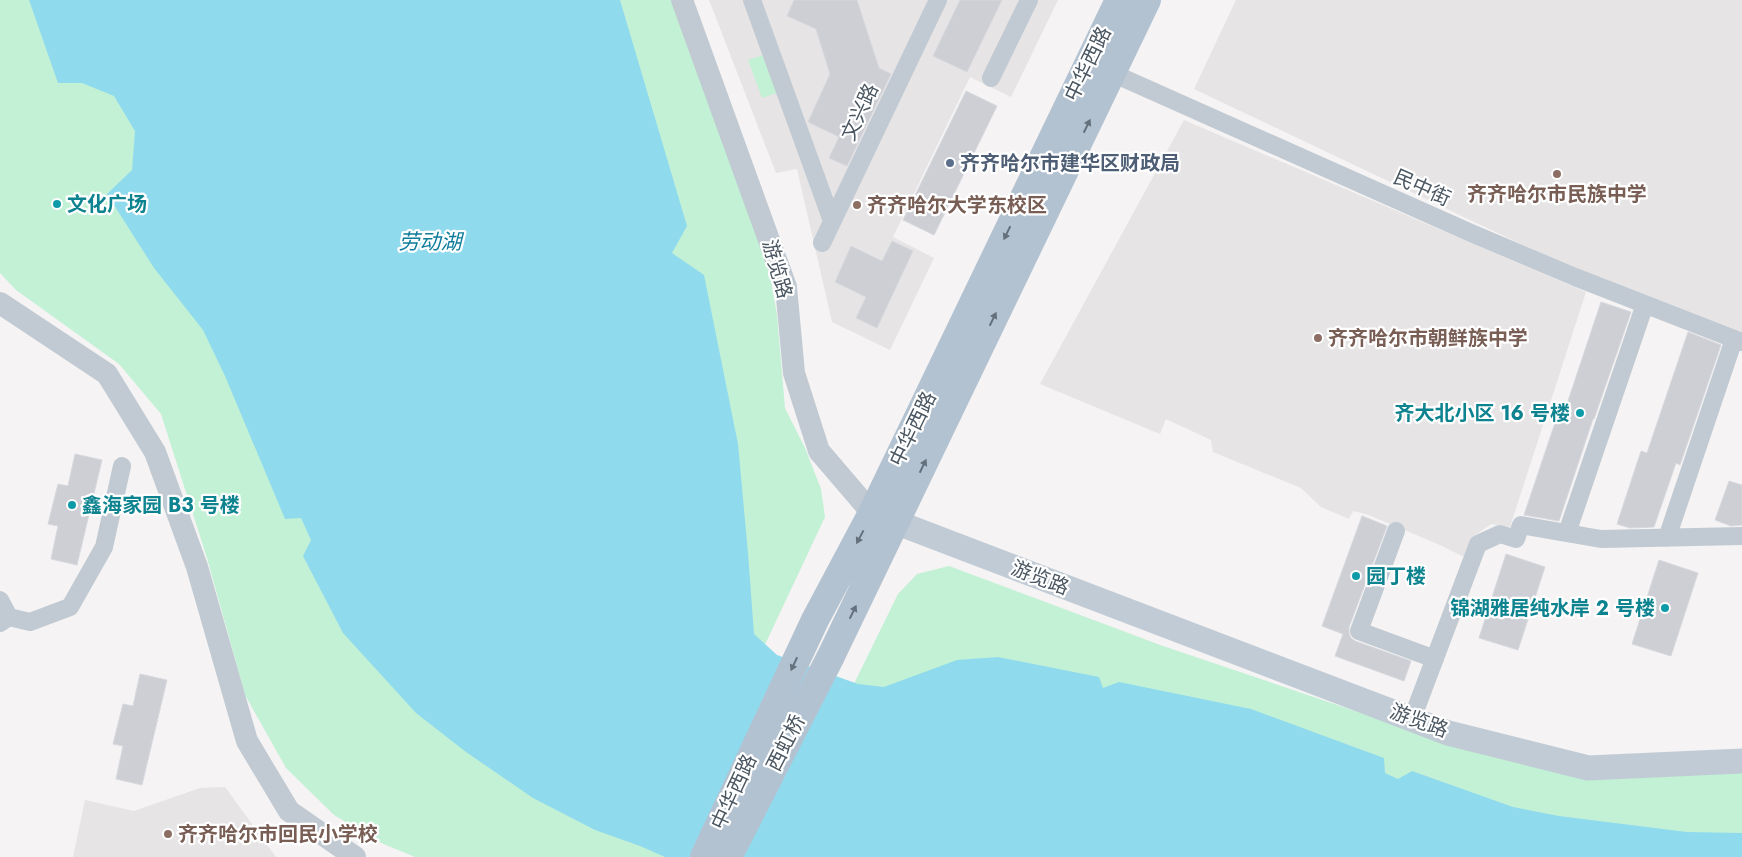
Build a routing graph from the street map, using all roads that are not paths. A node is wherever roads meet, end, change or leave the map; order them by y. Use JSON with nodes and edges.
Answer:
{"nodes":[{"id":1,"x":682,"y":0,"type":"edge"},
{"id":2,"x":752,"y":0,"type":"edge"},
{"id":3,"x":938,"y":0,"type":"edge"},
{"id":4,"x":1029,"y":0,"type":"edge"},
{"id":5,"x":1119,"y":0,"type":"edge"},
{"id":6,"x":1147,"y":0,"type":"edge"},
{"id":7,"x":1101,"y":68,"type":"junction"},
{"id":8,"x":991,"y":78,"type":"dead end"},
{"id":9,"x":832,"y":221,"type":"junction"},
{"id":10,"x":822,"y":244,"type":"dead end"},
{"id":11,"x":0,"y":302,"type":"edge"},
{"id":12,"x":1645,"y":304,"type":"junction"},
{"id":13,"x":1738,"y":340,"type":"edge"},
{"id":14,"x":122,"y":466,"type":"dead end"},
{"id":15,"x":884,"y":518,"type":"junction"},
{"id":16,"x":1396,"y":531,"type":"dead end"},
{"id":17,"x":1567,"y":533,"type":"junction"},
{"id":18,"x":1742,"y":536,"type":"edge"},
{"id":19,"x":1667,"y":538,"type":"junction"},
{"id":20,"x":0,"y":600,"type":"edge"},
{"id":21,"x":4,"y":620,"type":"edge"},
{"id":22,"x":832,"y":656,"type":"joint"},
{"id":23,"x":1435,"y":659,"type":"junction"},
{"id":24,"x":1412,"y":719,"type":"junction"},
{"id":25,"x":1742,"y":761,"type":"edge"},
{"id":26,"x":355,"y":857,"type":"edge"},
{"id":27,"x":704,"y":857,"type":"edge"},
{"id":28,"x":728,"y":857,"type":"edge"}],
"edges":[{"from":1,"to":15,"type":"street","name":"游览路"},
{"from":2,"to":9,"type":"street"},
{"from":3,"to":9,"type":"street","name":"文兴路"},
{"from":4,"to":8,"type":"street"},
{"from":5,"to":7,"type":"main road","name":"中华西路"},
{"from":6,"to":7,"type":"main road","name":"中华西路"},
{"from":7,"to":12,"type":"street","name":"民中街"},
{"from":7,"to":15,"type":"main road","name":"中华西路"},
{"from":9,"to":10,"type":"street","name":"文兴路"},
{"from":11,"to":26,"type":"street"},
{"from":12,"to":13,"type":"street","name":"民中街"},
{"from":12,"to":17,"type":"street"},
{"from":13,"to":19,"type":"street"},
{"from":14,"to":21,"type":"street"},
{"from":22,"to":15,"type":"main road","name":"中华西路","one_way":true},
{"from":15,"to":24,"type":"main road","name":"游览路"},
{"from":15,"to":27,"type":"main road","name":"中华西路","one_way":true},
{"from":16,"to":23,"type":"street"},
{"from":17,"to":19,"type":"street"},
{"from":17,"to":23,"type":"street"},
{"from":18,"to":19,"type":"street"},
{"from":20,"to":21,"type":"street"},
{"from":22,"to":28,"type":"main road","name":"西虹桥"},
{"from":23,"to":24,"type":"street"},
{"from":24,"to":25,"type":"main road","name":"游览路"}]}
